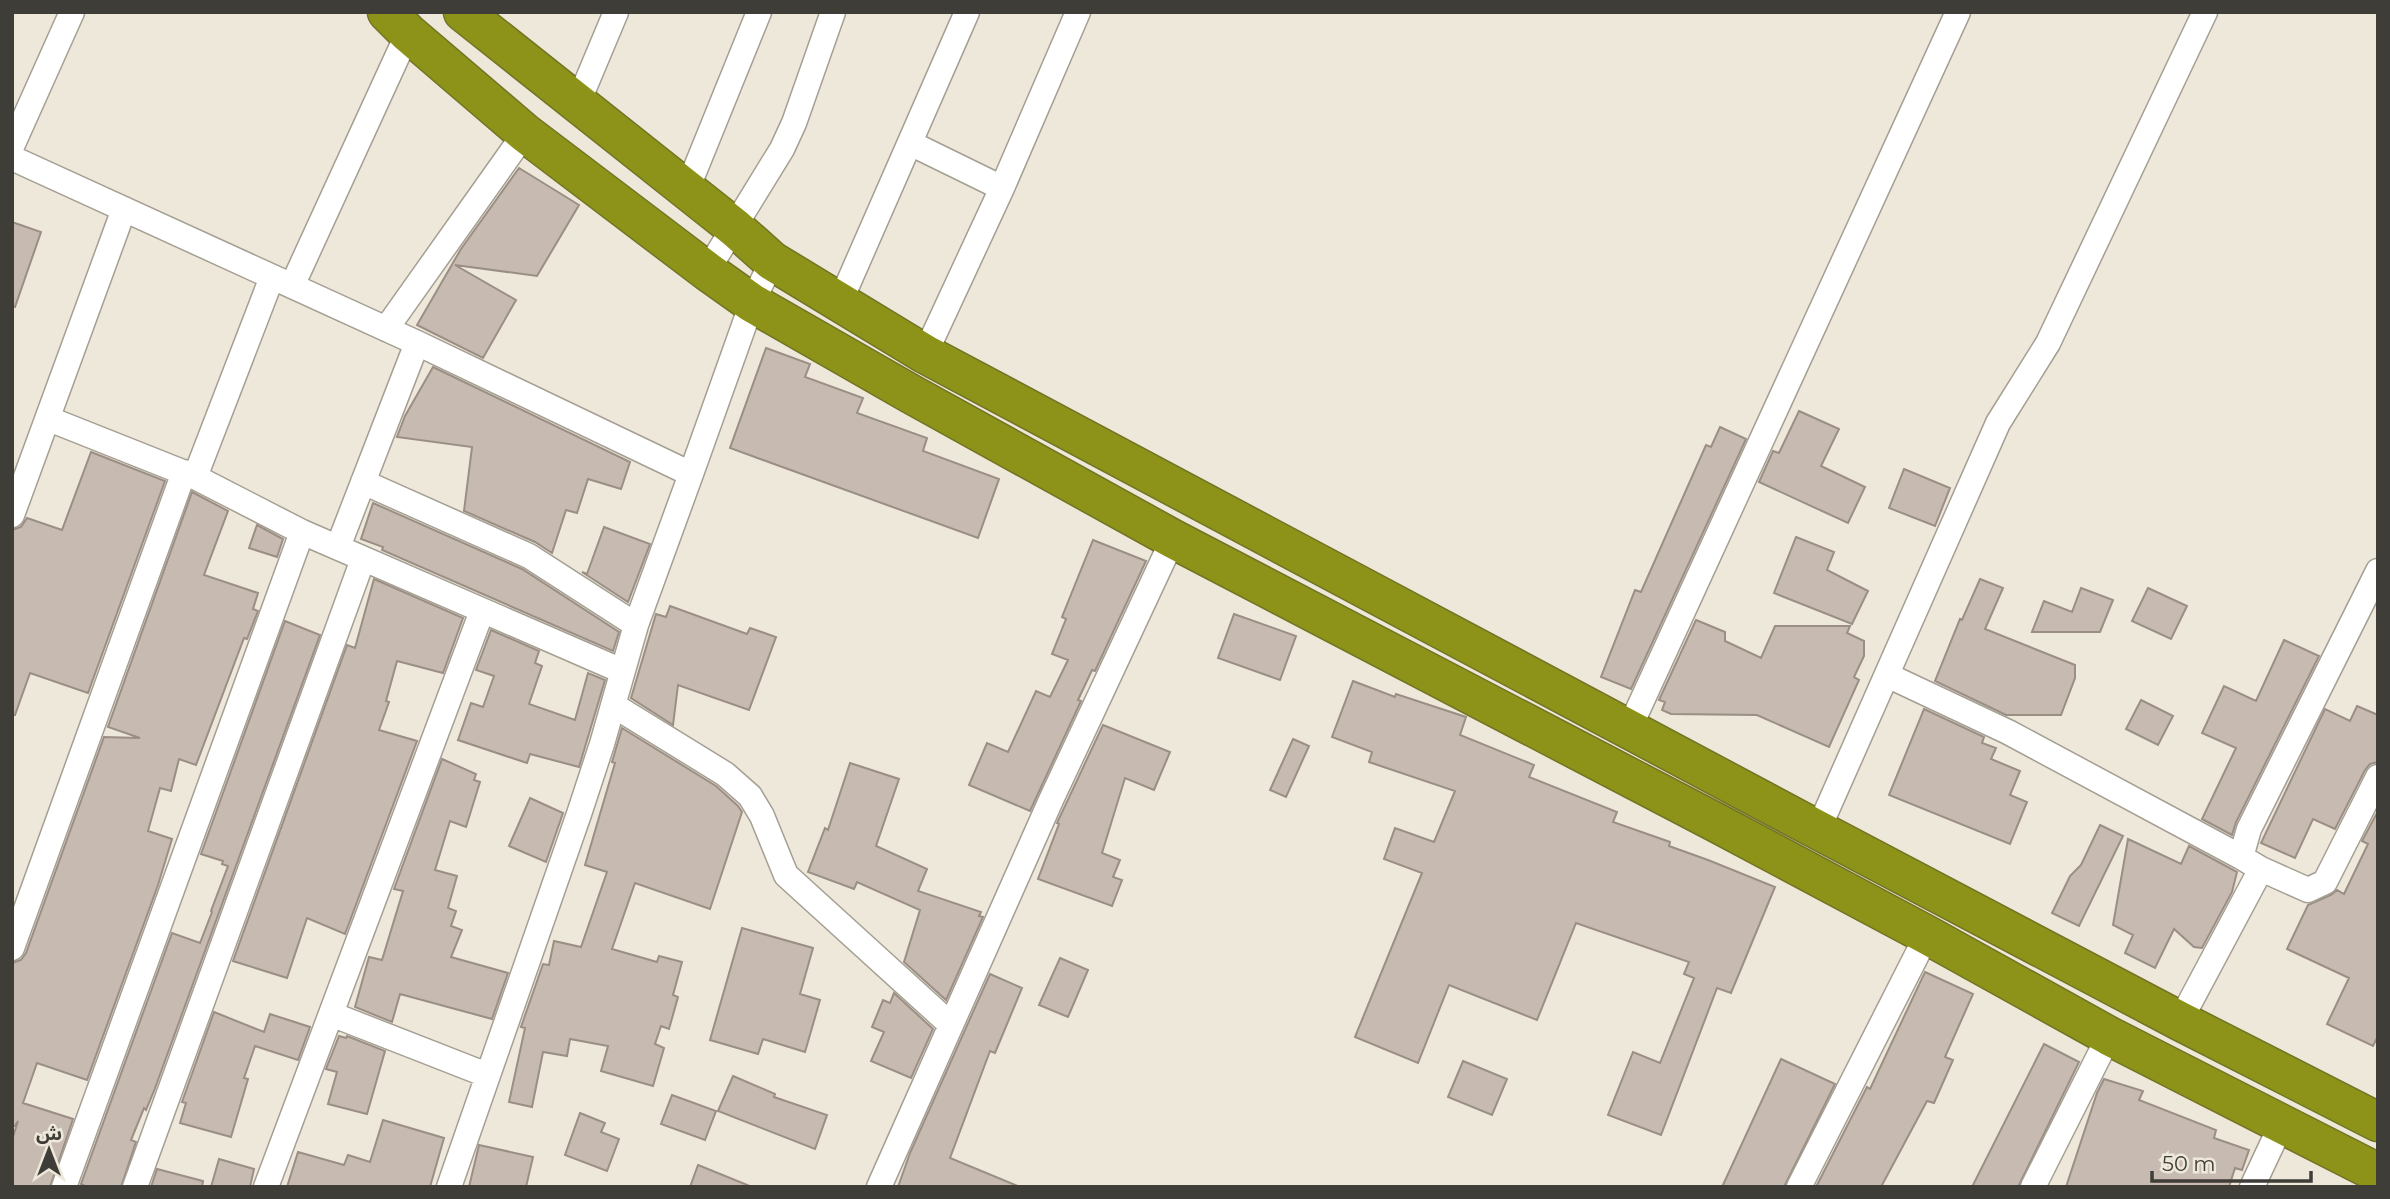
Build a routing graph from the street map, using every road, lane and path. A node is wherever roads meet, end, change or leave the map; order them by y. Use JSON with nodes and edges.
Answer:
{"nodes":[{"id":1,"x":72,"y":12,"type":"edge"},
{"id":2,"x":463,"y":12,"type":"edge"},
{"id":3,"x":616,"y":12,"type":"edge"},
{"id":4,"x":759,"y":12,"type":"edge"},
{"id":5,"x":833,"y":12,"type":"edge"},
{"id":6,"x":967,"y":12,"type":"edge"},
{"id":7,"x":1078,"y":12,"type":"edge"},
{"id":8,"x":1958,"y":12,"type":"edge"},
{"id":9,"x":2205,"y":12,"type":"edge"},
{"id":10,"x":398,"y":23,"type":"edge"},
{"id":11,"x":577,"y":104,"type":"junction"},
{"id":12,"x":525,"y":133,"type":"junction"},
{"id":13,"x":910,"y":143,"type":"junction"},
{"id":14,"x":12,"y":146,"type":"edge"},
{"id":15,"x":12,"y":158,"type":"edge"},
{"id":16,"x":1002,"y":188,"type":"junction"},
{"id":17,"x":686,"y":192,"type":"junction"},
{"id":18,"x":124,"y":209,"type":"junction"},
{"id":19,"x":735,"y":228,"type":"junction"},
{"id":20,"x":772,"y":261,"type":"junction"},
{"id":21,"x":707,"y":271,"type":"junction"},
{"id":22,"x":282,"y":281,"type":"junction"},
{"id":23,"x":840,"y":302,"type":"junction"},
{"id":24,"x":752,"y":303,"type":"junction"},
{"id":25,"x":386,"y":329,"type":"junction"},
{"id":26,"x":417,"y":343,"type":"junction"},
{"id":27,"x":925,"y":354,"type":"junction"},
{"id":28,"x":49,"y":419,"type":"junction"},
{"id":29,"x":691,"y":474,"type":"junction"},
{"id":30,"x":190,"y":475,"type":"junction"},
{"id":31,"x":363,"y":482,"type":"junction"},
{"id":32,"x":12,"y":515,"type":"edge"},
{"id":33,"x":302,"y":531,"type":"junction"},
{"id":34,"x":1173,"y":539,"type":"junction"},
{"id":35,"x":338,"y":547,"type":"junction"},
{"id":36,"x":363,"y":559,"type":"junction"},
{"id":37,"x":2378,"y":570,"type":"edge"},
{"id":38,"x":482,"y":611,"type":"junction"},
{"id":39,"x":636,"y":625,"type":"junction"},
{"id":40,"x":622,"y":671,"type":"junction"},
{"id":41,"x":1887,"y":675,"type":"junction"},
{"id":42,"x":612,"y":705,"type":"junction"},
{"id":43,"x":1629,"y":729,"type":"junction"},
{"id":44,"x":2378,"y":777,"type":"edge"},
{"id":45,"x":1818,"y":830,"type":"junction"},
{"id":46,"x":2251,"y":863,"type":"junction"},
{"id":47,"x":1927,"y":935,"type":"junction"},
{"id":48,"x":12,"y":948,"type":"edge"},
{"id":49,"x":331,"y":1014,"type":"junction"},
{"id":50,"x":2180,"y":1021,"type":"junction"},
{"id":51,"x":951,"y":1025,"type":"junction"},
{"id":52,"x":2109,"y":1036,"type":"junction"},
{"id":53,"x":487,"y":1075,"type":"junction"},
{"id":54,"x":2378,"y":1122,"type":"edge"},
{"id":55,"x":2282,"y":1123,"type":"junction"},
{"id":56,"x":2378,"y":1173,"type":"edge"},
{"id":57,"x":64,"y":1187,"type":"edge"},
{"id":58,"x":135,"y":1187,"type":"edge"},
{"id":59,"x":266,"y":1187,"type":"edge"},
{"id":60,"x":449,"y":1187,"type":"edge"},
{"id":61,"x":879,"y":1187,"type":"edge"},
{"id":62,"x":1799,"y":1187,"type":"edge"},
{"id":63,"x":2033,"y":1187,"type":"edge"},
{"id":64,"x":2252,"y":1187,"type":"edge"}],
"edges":[{"from":1,"to":14,"type":"street"},
{"from":2,"to":11,"type":"highway"},
{"from":3,"to":11,"type":"street"},
{"from":4,"to":17,"type":"street"},
{"from":5,"to":19,"type":"street"},
{"from":6,"to":13,"type":"street"},
{"from":7,"to":16,"type":"street"},
{"from":8,"to":43,"type":"street"},
{"from":9,"to":41,"type":"street"},
{"from":10,"to":12,"type":"highway"},
{"from":10,"to":22,"type":"street"},
{"from":11,"to":17,"type":"highway"},
{"from":12,"to":21,"type":"highway"},
{"from":12,"to":25,"type":"street"},
{"from":13,"to":16,"type":"street"},
{"from":13,"to":23,"type":"street"},
{"from":15,"to":18,"type":"street"},
{"from":16,"to":27,"type":"street"},
{"from":17,"to":19,"type":"highway"},
{"from":18,"to":22,"type":"street"},
{"from":18,"to":28,"type":"street"},
{"from":19,"to":20,"type":"highway"},
{"from":19,"to":21,"type":"street"},
{"from":20,"to":23,"type":"highway"},
{"from":20,"to":24,"type":"street"},
{"from":21,"to":24,"type":"highway"},
{"from":22,"to":25,"type":"street"},
{"from":22,"to":30,"type":"street"},
{"from":23,"to":27,"type":"highway"},
{"from":24,"to":29,"type":"street"},
{"from":24,"to":34,"type":"highway"},
{"from":25,"to":26,"type":"street"},
{"from":26,"to":29,"type":"street"},
{"from":26,"to":31,"type":"street"},
{"from":27,"to":43,"type":"highway"},
{"from":28,"to":30,"type":"street"},
{"from":28,"to":32,"type":"street"},
{"from":29,"to":39,"type":"street"},
{"from":30,"to":33,"type":"street"},
{"from":30,"to":48,"type":"street"},
{"from":31,"to":35,"type":"street"},
{"from":31,"to":39,"type":"street"},
{"from":33,"to":35,"type":"street"},
{"from":33,"to":57,"type":"street"},
{"from":34,"to":47,"type":"highway"},
{"from":34,"to":51,"type":"street"},
{"from":35,"to":36,"type":"street"},
{"from":36,"to":38,"type":"street"},
{"from":36,"to":58,"type":"street"},
{"from":37,"to":46,"type":"street"},
{"from":38,"to":40,"type":"street"},
{"from":38,"to":49,"type":"street"},
{"from":39,"to":40,"type":"street"},
{"from":40,"to":42,"type":"street"},
{"from":41,"to":45,"type":"street"},
{"from":41,"to":46,"type":"street"},
{"from":42,"to":51,"type":"street"},
{"from":42,"to":53,"type":"street"},
{"from":43,"to":45,"type":"highway"},
{"from":44,"to":46,"type":"street"},
{"from":45,"to":50,"type":"highway"},
{"from":46,"to":50,"type":"street"},
{"from":47,"to":52,"type":"highway"},
{"from":47,"to":62,"type":"street"},
{"from":49,"to":53,"type":"street"},
{"from":49,"to":59,"type":"street"},
{"from":50,"to":54,"type":"highway"},
{"from":51,"to":61,"type":"street"},
{"from":52,"to":55,"type":"highway"},
{"from":52,"to":63,"type":"street"},
{"from":53,"to":60,"type":"street"},
{"from":55,"to":56,"type":"highway"},
{"from":55,"to":64,"type":"street"}]}
